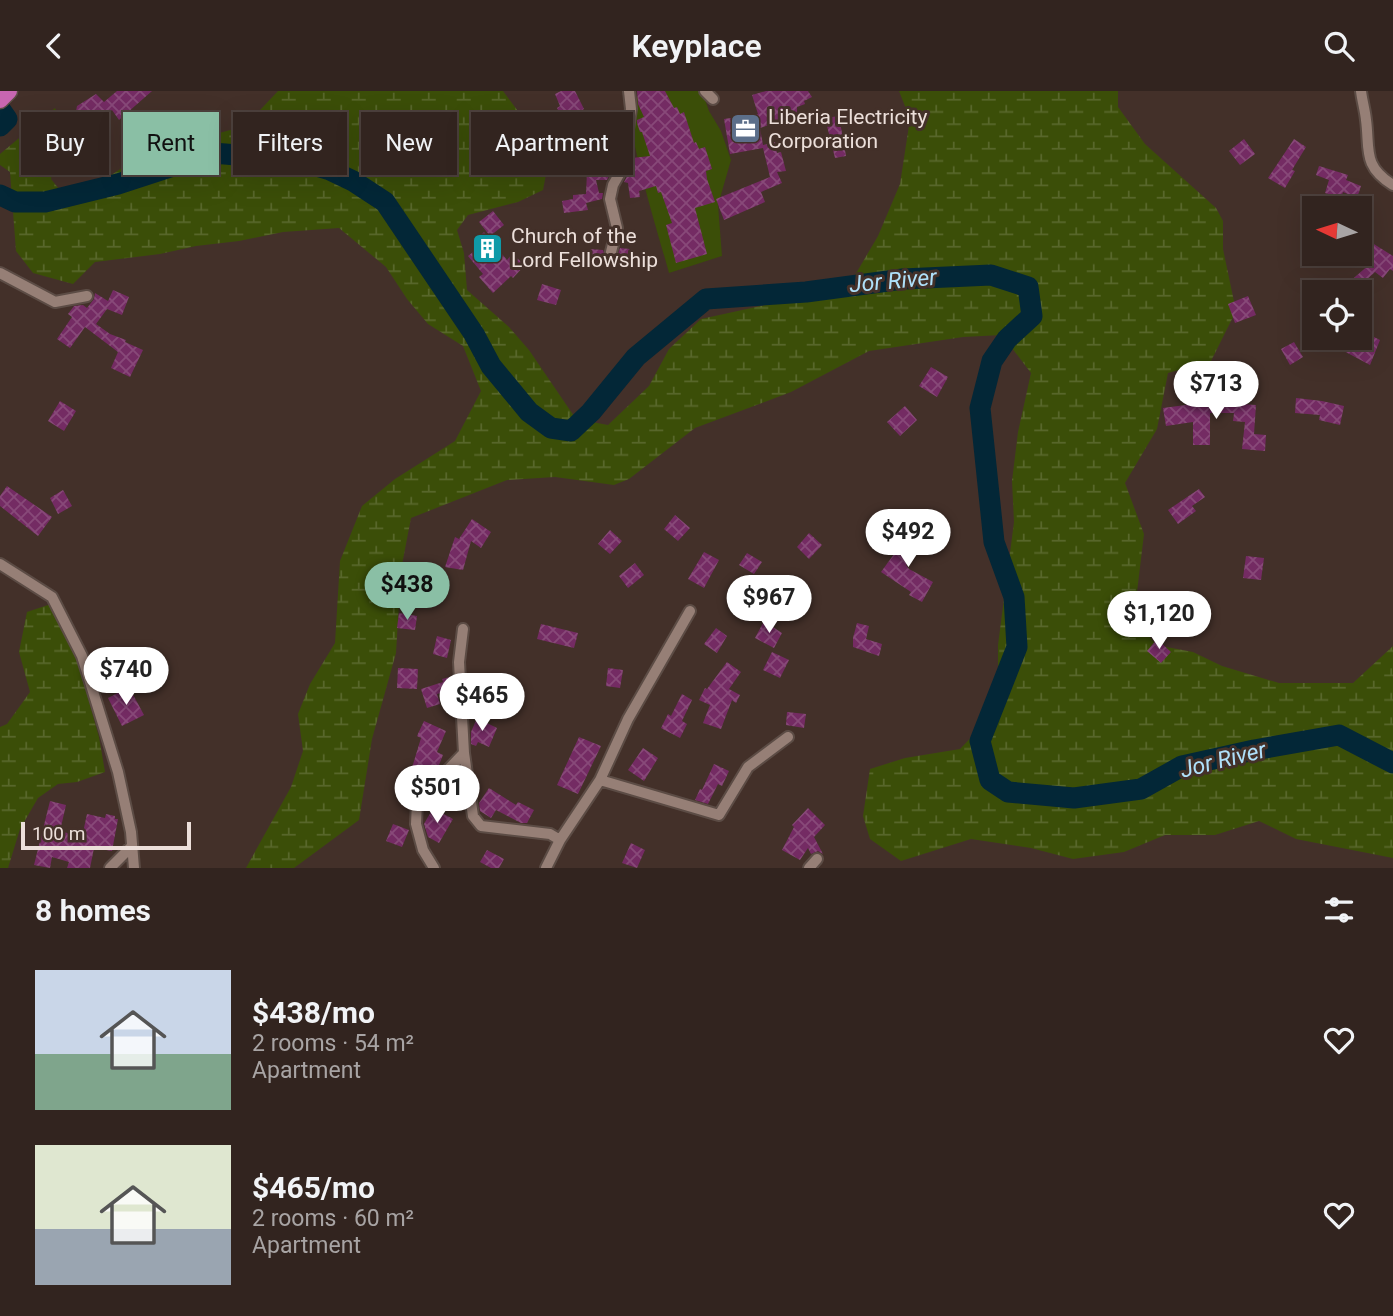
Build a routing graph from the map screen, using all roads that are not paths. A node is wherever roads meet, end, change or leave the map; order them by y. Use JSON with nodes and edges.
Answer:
{"nodes":[{"id":1,"x":9,"y":91,"type":"edge"},
{"id":2,"x":629,"y":91,"type":"edge"},
{"id":3,"x":1361,"y":91,"type":"edge"},
{"id":4,"x":0,"y":100,"type":"edge"},
{"id":5,"x":1393,"y":185,"type":"edge"},
{"id":6,"x":611,"y":252,"type":"dead end"},
{"id":7,"x":0,"y":273,"type":"edge"},
{"id":8,"x":87,"y":296,"type":"dead end"},
{"id":9,"x":0,"y":564,"type":"edge"},
{"id":10,"x":690,"y":611,"type":"dead end"},
{"id":11,"x":463,"y":629,"type":"dead end"},
{"id":12,"x":788,"y":737,"type":"dead end"},
{"id":13,"x":464,"y":753,"type":"junction"},
{"id":14,"x":600,"y":780,"type":"junction"},
{"id":15,"x":560,"y":840,"type":"junction"},
{"id":16,"x":131,"y":847,"type":"junction"},
{"id":17,"x":817,"y":859,"type":"dead end"},
{"id":18,"x":110,"y":868,"type":"edge"},
{"id":19,"x":134,"y":868,"type":"edge"},
{"id":20,"x":434,"y":868,"type":"edge"},
{"id":21,"x":546,"y":868,"type":"edge"},
{"id":22,"x":809,"y":868,"type":"edge"}],
"edges":[{"from":1,"to":4,"type":"highway"},
{"from":2,"to":6,"type":"street"},
{"from":3,"to":5,"type":"street"},
{"from":7,"to":8,"type":"street"},
{"from":9,"to":16,"type":"street"},
{"from":10,"to":14,"type":"street"},
{"from":11,"to":13,"type":"street"},
{"from":12,"to":14,"type":"street"},
{"from":13,"to":15,"type":"street"},
{"from":13,"to":20,"type":"street"},
{"from":14,"to":15,"type":"street"},
{"from":15,"to":21,"type":"street"},
{"from":16,"to":18,"type":"street"},
{"from":16,"to":19,"type":"street"},
{"from":17,"to":22,"type":"street"}]}
